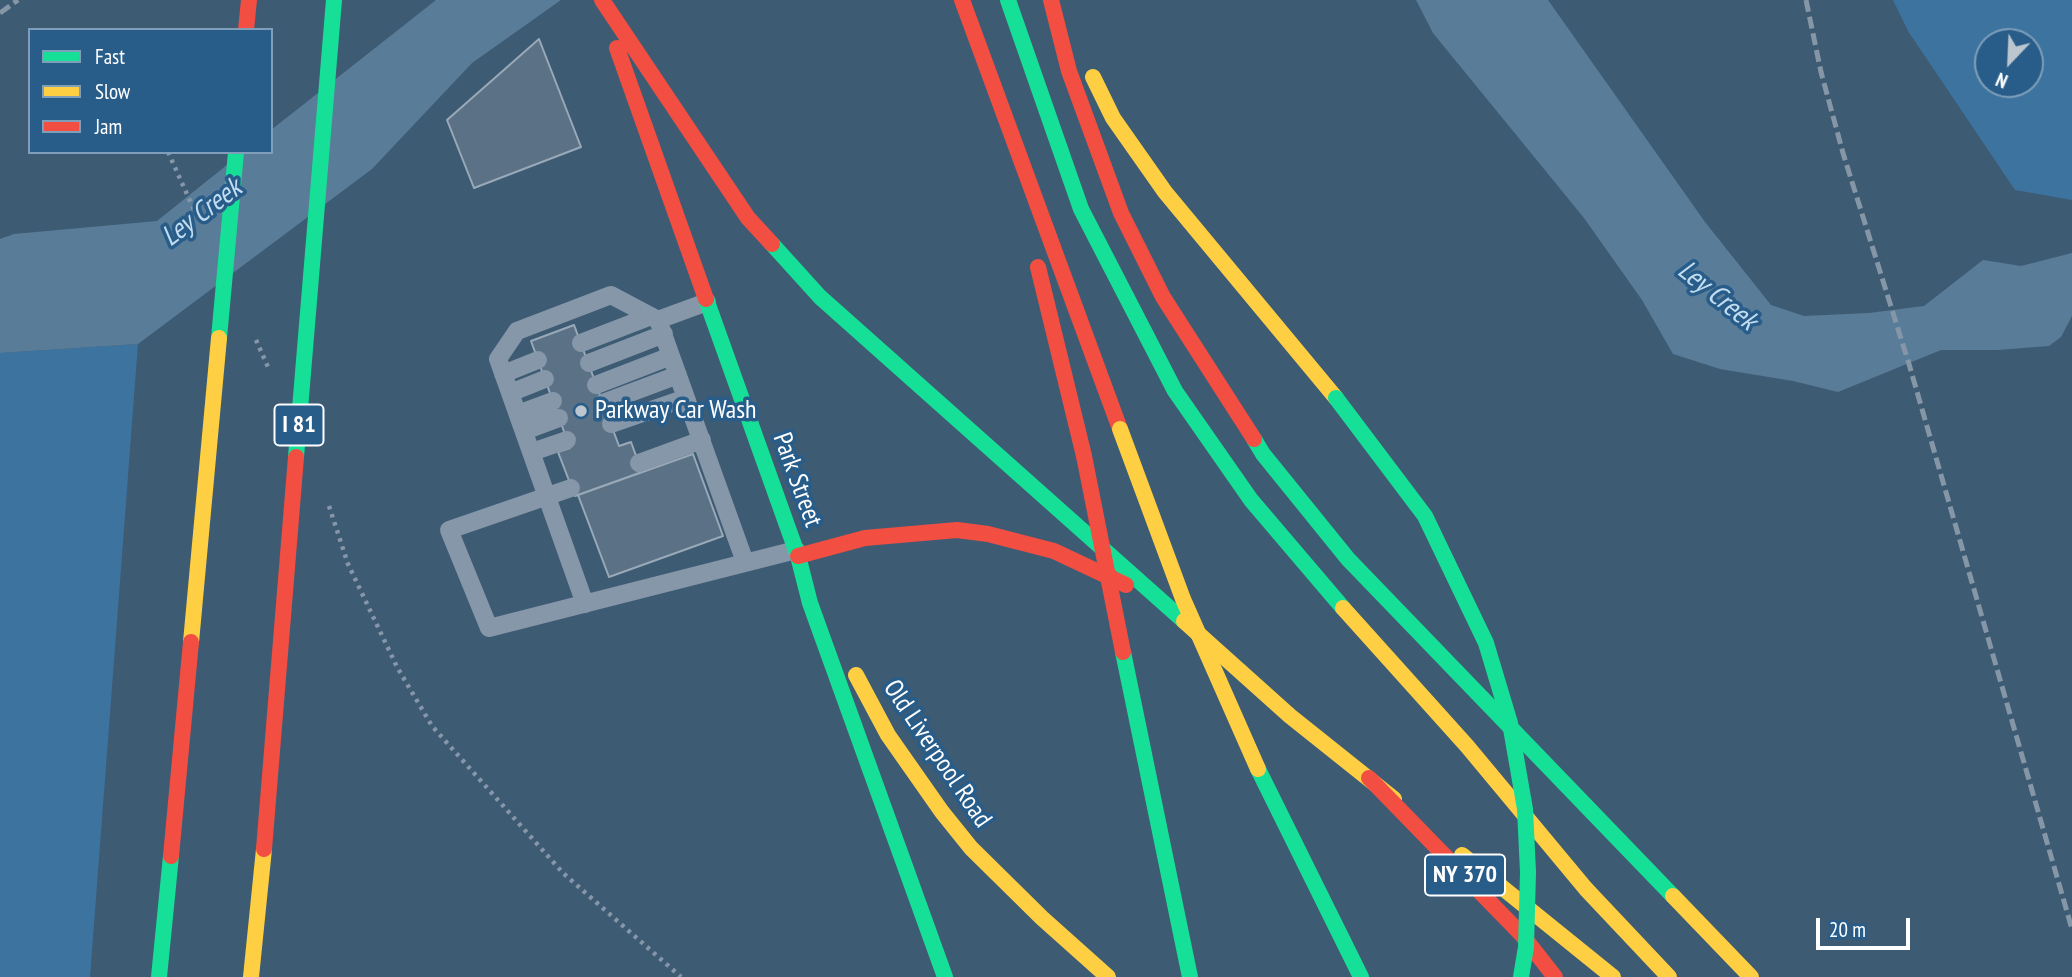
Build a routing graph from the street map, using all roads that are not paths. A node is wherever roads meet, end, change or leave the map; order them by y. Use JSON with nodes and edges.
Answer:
{"nodes":[{"id":1,"x":249,"y":0,"type":"edge"},
{"id":2,"x":270,"y":0,"type":"edge"},
{"id":3,"x":334,"y":0,"type":"edge"},
{"id":4,"x":601,"y":0,"type":"edge"},
{"id":5,"x":1008,"y":0,"type":"edge"},
{"id":6,"x":1054,"y":0,"type":"edge"},
{"id":7,"x":963,"y":2,"type":"edge"},
{"id":8,"x":234,"y":28,"type":"edge"},
{"id":9,"x":246,"y":28,"type":"edge"},
{"id":10,"x":1004,"y":118,"type":"junction"},
{"id":11,"x":236,"y":154,"type":"edge"},
{"id":12,"x":1027,"y":222,"type":"dead end"},
{"id":13,"x":1033,"y":248,"type":"dead end"},
{"id":14,"x":707,"y":302,"type":"junction"},
{"id":15,"x":658,"y":323,"type":"junction"},
{"id":16,"x":581,"y":343,"type":"dead end"},
{"id":17,"x":671,"y":356,"type":"junction"},
{"id":18,"x":538,"y":360,"type":"dead end"},
{"id":19,"x":589,"y":363,"type":"dead end"},
{"id":20,"x":503,"y":373,"type":"junction"},
{"id":21,"x":678,"y":375,"type":"junction"},
{"id":22,"x":545,"y":379,"type":"dead end"},
{"id":23,"x":596,"y":385,"type":"dead end"},
{"id":24,"x":510,"y":393,"type":"junction"},
{"id":25,"x":686,"y":398,"type":"junction"},
{"id":26,"x":553,"y":401,"type":"dead end"},
{"id":27,"x":603,"y":403,"type":"dead end"},
{"id":28,"x":559,"y":418,"type":"dead end"},
{"id":29,"x":521,"y":422,"type":"junction"},
{"id":30,"x":611,"y":424,"type":"dead end"},
{"id":31,"x":567,"y":440,"type":"dead end"},
{"id":32,"x":702,"y":440,"type":"junction"},
{"id":33,"x":532,"y":452,"type":"junction"},
{"id":34,"x":639,"y":463,"type":"dead end"},
{"id":35,"x":571,"y":488,"type":"dead end"},
{"id":36,"x":548,"y":496,"type":"junction"},
{"id":37,"x":797,"y":553,"type":"junction"},
{"id":38,"x":745,"y":562,"type":"junction"},
{"id":39,"x":585,"y":604,"type":"junction"},
{"id":40,"x":1167,"y":605,"type":"junction"},
{"id":41,"x":1369,"y":778,"type":"junction"},
{"id":42,"x":1188,"y":971,"type":"edge"},
{"id":43,"x":159,"y":977,"type":"edge"},
{"id":44,"x":251,"y":977,"type":"edge"},
{"id":45,"x":945,"y":977,"type":"edge"},
{"id":46,"x":1108,"y":977,"type":"edge"},
{"id":47,"x":1361,"y":977,"type":"edge"},
{"id":48,"x":1521,"y":977,"type":"edge"},
{"id":49,"x":1555,"y":977,"type":"edge"},
{"id":50,"x":1613,"y":977,"type":"edge"},
{"id":51,"x":1669,"y":977,"type":"edge"},
{"id":52,"x":1751,"y":977,"type":"edge"}],
"edges":[{"from":1,"to":9,"type":"main road","bridge":true},
{"from":2,"to":8,"type":"lane"},
{"from":3,"to":44,"type":"main road","number":"I 81","bridge":true},
{"from":4,"to":14,"type":"main road","name":"Park Street","number":"NY 370"},
{"from":4,"to":40,"type":"main road","number":"NY 370"},
{"from":5,"to":51,"type":"main road"},
{"from":6,"to":48,"type":"main road","bridge":true},
{"from":6,"to":52,"type":"main road"},
{"from":7,"to":10,"type":"main road"},
{"from":10,"to":12,"type":"main road"},
{"from":10,"to":47,"type":"main road","bridge":true},
{"from":11,"to":43,"type":"main road","bridge":true},
{"from":13,"to":42,"type":"main road","bridge":true},
{"from":14,"to":15,"type":"lane"},
{"from":14,"to":37,"type":"main road","name":"Park Street","number":"NY 370"},
{"from":15,"to":16,"type":"lane"},
{"from":15,"to":17,"type":"lane"},
{"from":15,"to":19,"type":"lane"},
{"from":15,"to":20,"type":"lane"},
{"from":17,"to":21,"type":"lane"},
{"from":17,"to":23,"type":"lane"},
{"from":18,"to":20,"type":"lane"},
{"from":20,"to":24,"type":"lane"},
{"from":21,"to":25,"type":"lane"},
{"from":21,"to":27,"type":"lane"},
{"from":22,"to":24,"type":"lane"},
{"from":24,"to":29,"type":"lane"},
{"from":25,"to":30,"type":"lane"},
{"from":25,"to":32,"type":"lane"},
{"from":26,"to":29,"type":"lane"},
{"from":28,"to":29,"type":"lane"},
{"from":29,"to":33,"type":"lane"},
{"from":31,"to":33,"type":"lane"},
{"from":32,"to":34,"type":"lane"},
{"from":32,"to":38,"type":"lane"},
{"from":33,"to":36,"type":"lane"},
{"from":35,"to":36,"type":"lane"},
{"from":36,"to":39,"type":"lane"},
{"from":36,"to":39,"type":"lane"},
{"from":37,"to":38,"type":"lane"},
{"from":37,"to":40,"type":"main road","number":"NY 370"},
{"from":37,"to":45,"type":"main road","name":"Park Street"},
{"from":37,"to":46,"type":"main road","name":"Old Liverpool Road","number":"NY 370"},
{"from":38,"to":39,"type":"lane"},
{"from":40,"to":41,"type":"main road","number":"NY 370"},
{"from":41,"to":49,"type":"main road","number":"NY 370"},
{"from":41,"to":50,"type":"main road"}]}
